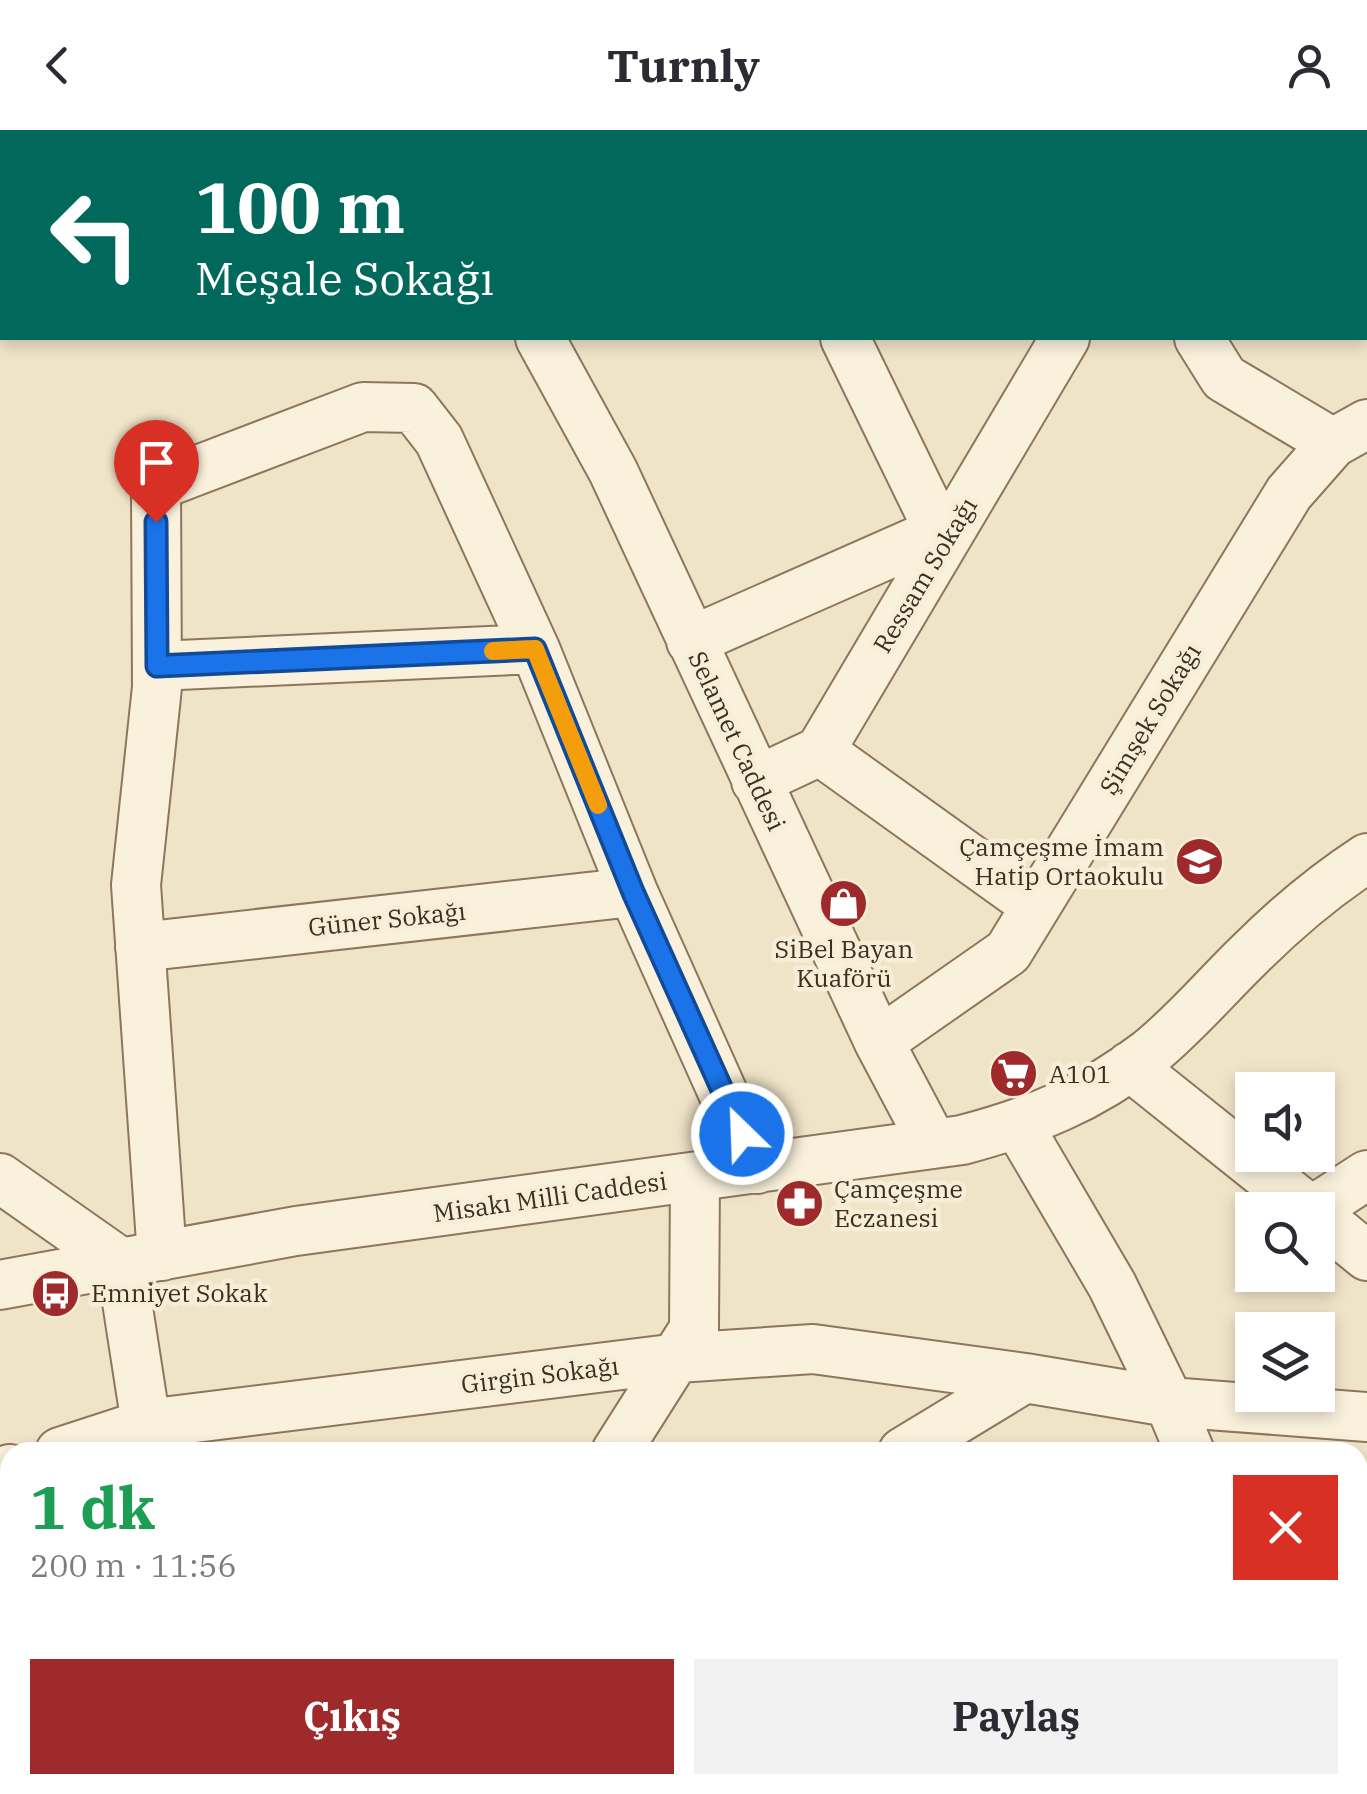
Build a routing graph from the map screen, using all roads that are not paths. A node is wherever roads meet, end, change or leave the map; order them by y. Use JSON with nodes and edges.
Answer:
{"nodes":[{"id":1,"x":550,"y":340,"type":"edge"},
{"id":2,"x":847,"y":340,"type":"edge"},
{"id":3,"x":1064,"y":340,"type":"edge"},
{"id":4,"x":1200,"y":340,"type":"edge"},
{"id":5,"x":1350,"y":434,"type":"edge"},
{"id":6,"x":947,"y":528,"type":"junction"},
{"id":7,"x":691,"y":641,"type":"junction"},
{"id":8,"x":535,"y":649,"type":"junction"},
{"id":9,"x":157,"y":666,"type":"junction"},
{"id":10,"x":820,"y":751,"type":"junction"},
{"id":11,"x":756,"y":782,"type":"junction"},
{"id":12,"x":1367,"y":858,"type":"edge"},
{"id":13,"x":633,"y":892,"type":"junction"},
{"id":14,"x":1036,"y":906,"type":"junction"},
{"id":15,"x":140,"y":946,"type":"junction"},
{"id":16,"x":879,"y":1042,"type":"junction"},
{"id":17,"x":1130,"y":1066,"type":"junction"},
{"id":18,"x":1018,"y":1125,"type":"junction"},
{"id":19,"x":933,"y":1144,"type":"junction"},
{"id":20,"x":757,"y":1169,"type":"junction"},
{"id":21,"x":1367,"y":1175,"type":"edge"},
{"id":22,"x":0,"y":1178,"type":"edge"},
{"id":23,"x":695,"y":1178,"type":"junction"},
{"id":24,"x":1288,"y":1192,"type":"edge"},
{"id":25,"x":1335,"y":1195,"type":"edge"},
{"id":26,"x":1335,"y":1230,"type":"edge"},
{"id":27,"x":1367,"y":1256,"type":"edge"},
{"id":28,"x":142,"y":1259,"type":"junction"},
{"id":29,"x":0,"y":1285,"type":"edge"},
{"id":30,"x":678,"y":1358,"type":"junction"},
{"id":31,"x":1026,"y":1378,"type":"junction"},
{"id":32,"x":1168,"y":1402,"type":"junction"},
{"id":33,"x":1367,"y":1417,"type":"edge"},
{"id":34,"x":156,"y":1438,"type":"edge"},
{"id":35,"x":129,"y":1442,"type":"edge"},
{"id":36,"x":623,"y":1442,"type":"edge"},
{"id":37,"x":920,"y":1442,"type":"edge"},
{"id":38,"x":1186,"y":1442,"type":"edge"}],
"edges":[{"from":1,"to":7,"type":"street","name":"Selamet Caddesi"},
{"from":2,"to":6,"type":"street"},
{"from":3,"to":6,"type":"street","name":"Ressam Sokağı"},
{"from":4,"to":5,"type":"street"},
{"from":5,"to":14,"type":"street","name":"Şimşek Sokağı"},
{"from":6,"to":7,"type":"street"},
{"from":6,"to":10,"type":"street","name":"Ressam Sokağı"},
{"from":7,"to":11,"type":"street","name":"Selamet Caddesi"},
{"from":8,"to":9,"type":"street"},
{"from":8,"to":9,"type":"street"},
{"from":8,"to":13,"type":"street"},
{"from":9,"to":15,"type":"street"},
{"from":10,"to":11,"type":"street"},
{"from":10,"to":14,"type":"street"},
{"from":11,"to":16,"type":"street","name":"Selamet Caddesi"},
{"from":12,"to":17,"type":"street","name":"Misakı Milli Caddesi"},
{"from":13,"to":15,"type":"street","name":"Güner Sokağı"},
{"from":13,"to":20,"type":"street"},
{"from":14,"to":16,"type":"street","name":"Şimşek Sokağı"},
{"from":15,"to":28,"type":"street"},
{"from":16,"to":19,"type":"street","name":"Selamet Caddesi"},
{"from":17,"to":18,"type":"street","name":"Misakı Milli Caddesi"},
{"from":17,"to":24,"type":"street"},
{"from":18,"to":19,"type":"street","name":"Misakı Milli Caddesi"},
{"from":18,"to":32,"type":"street"},
{"from":19,"to":20,"type":"street","name":"Misakı Milli Caddesi"},
{"from":20,"to":23,"type":"street","name":"Misakı Milli Caddesi"},
{"from":21,"to":25,"type":"street"},
{"from":22,"to":28,"type":"street"},
{"from":23,"to":28,"type":"street","name":"Misakı Milli Caddesi"},
{"from":23,"to":30,"type":"street"},
{"from":26,"to":27,"type":"street"},
{"from":28,"to":29,"type":"street","name":"Misakı Milli Caddesi"},
{"from":28,"to":34,"type":"street"},
{"from":30,"to":31,"type":"street","name":"Girgin Sokağı"},
{"from":30,"to":34,"type":"street","name":"Girgin Sokağı"},
{"from":30,"to":36,"type":"street"},
{"from":31,"to":32,"type":"street","name":"Girgin Sokağı"},
{"from":31,"to":37,"type":"street"},
{"from":32,"to":33,"type":"street","name":"Girgin Sokağı"},
{"from":32,"to":38,"type":"street"},
{"from":34,"to":35,"type":"street","name":"Girgin Sokağı"}]}
